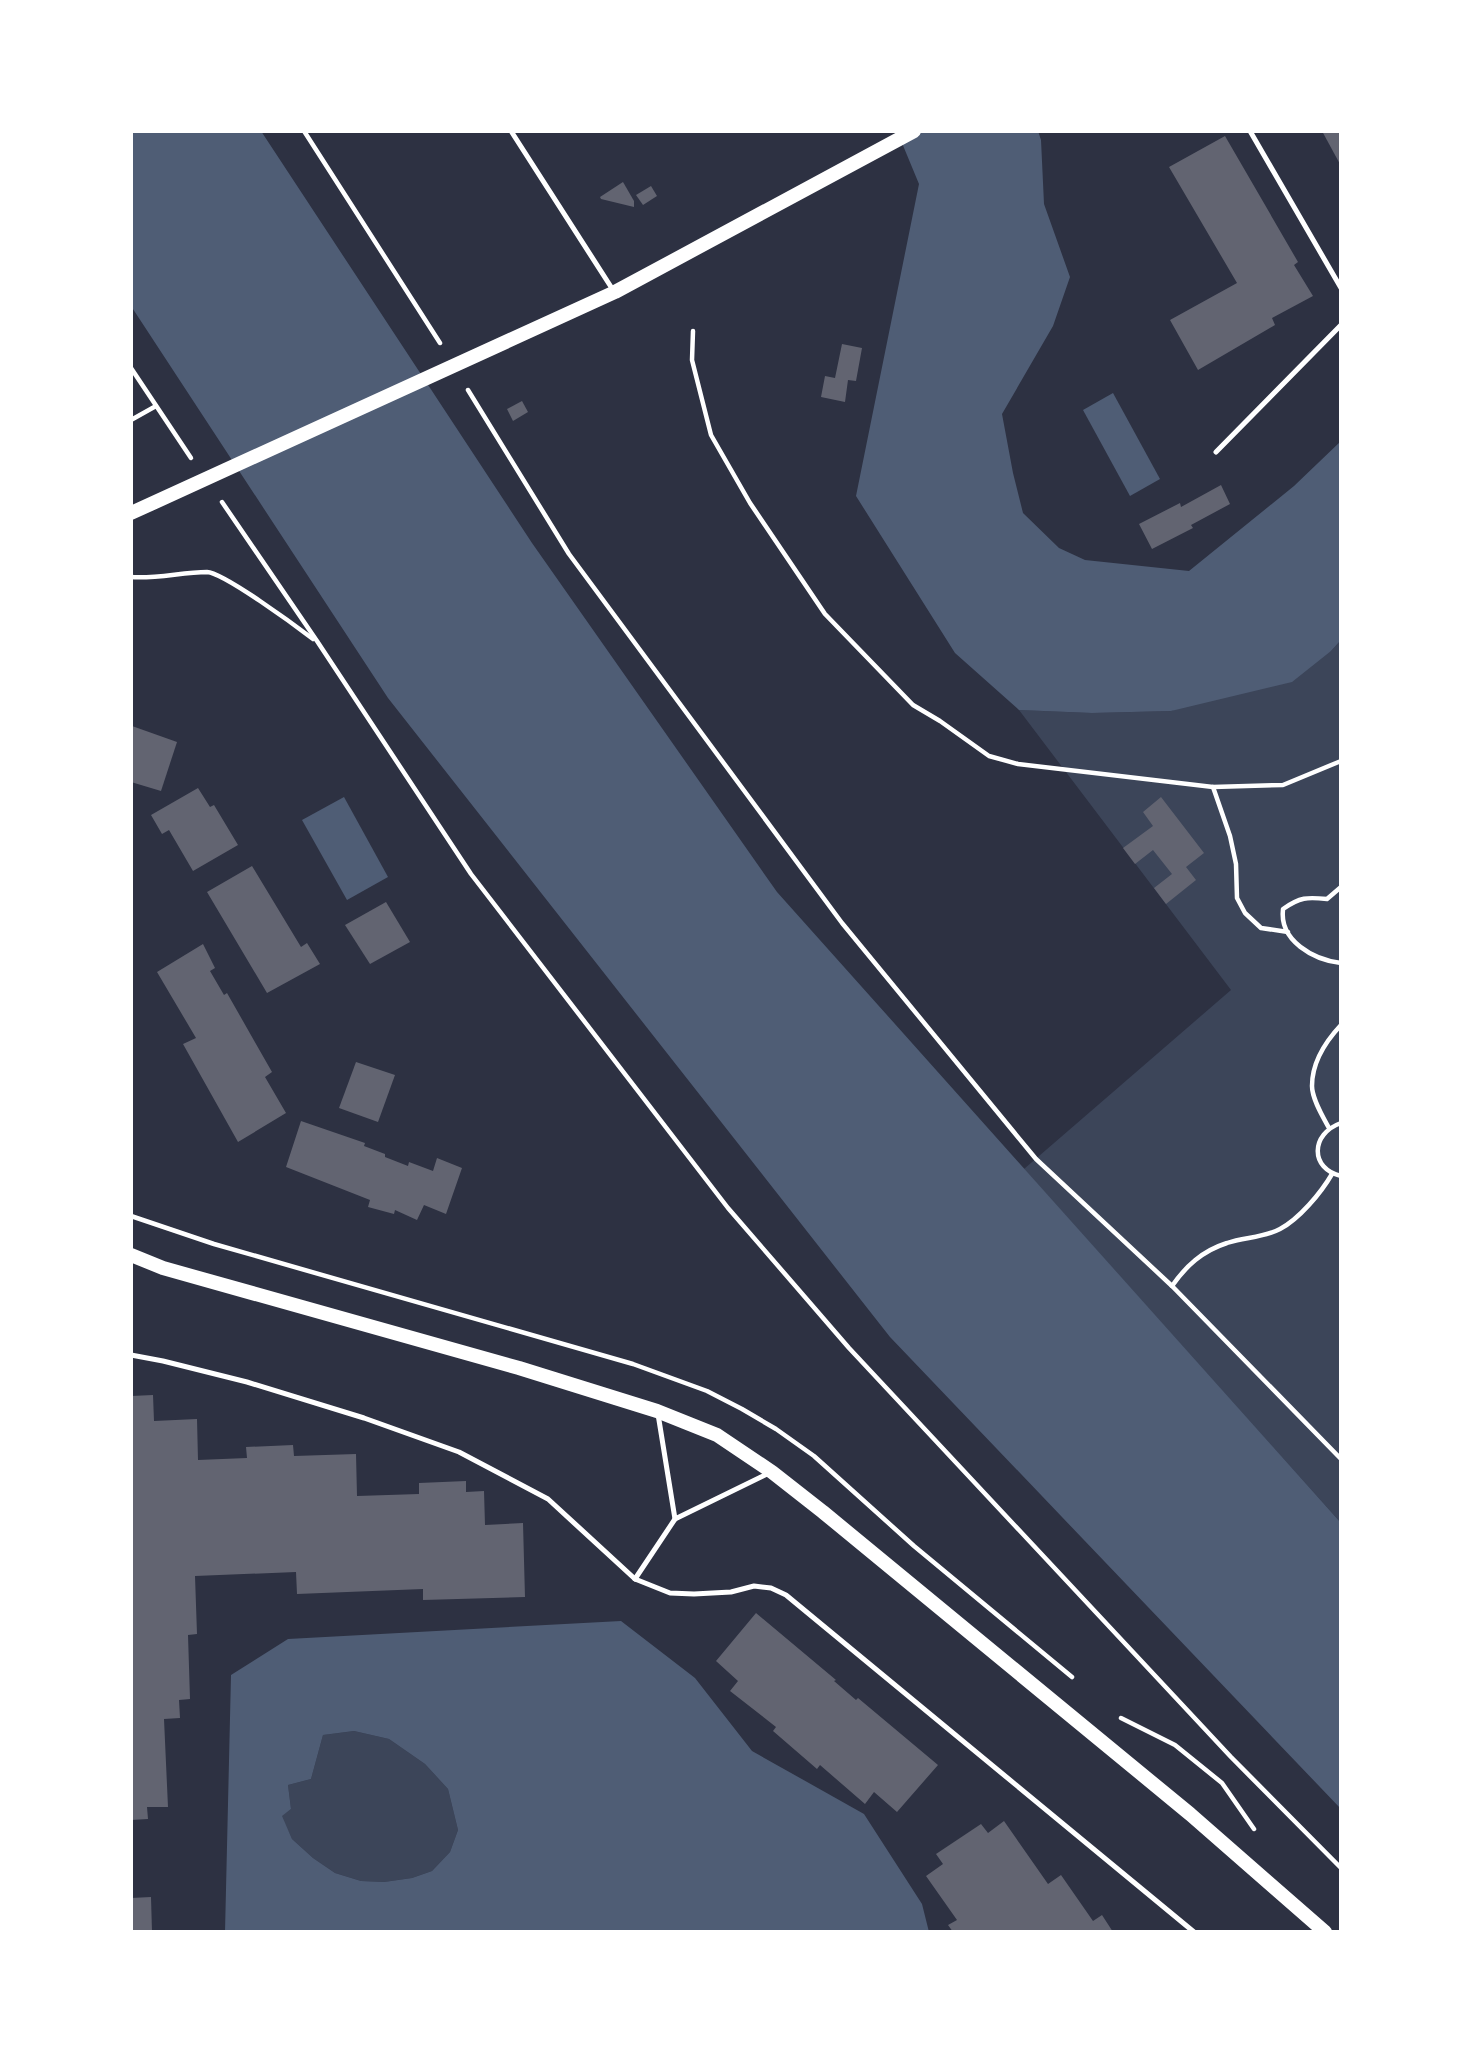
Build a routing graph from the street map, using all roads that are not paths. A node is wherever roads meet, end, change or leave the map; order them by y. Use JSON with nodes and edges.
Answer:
{"nodes":[{"id":1,"x":511,"y":131,"type":"edge"},
{"id":2,"x":914,"y":131,"type":"edge"},
{"id":3,"x":1251,"y":131,"type":"edge"},
{"id":4,"x":1341,"y":288,"type":"edge"},
{"id":5,"x":615,"y":292,"type":"junction"},
{"id":6,"x":1341,"y":325,"type":"edge"},
{"id":7,"x":1216,"y":452,"type":"dead end"},
{"id":8,"x":131,"y":513,"type":"edge"},
{"id":9,"x":131,"y":1255,"type":"edge"},
{"id":10,"x":131,"y":1355,"type":"edge"},
{"id":11,"x":657,"y":1411,"type":"junction"},
{"id":12,"x":772,"y":1472,"type":"junction"},
{"id":13,"x":675,"y":1519,"type":"junction"},
{"id":14,"x":635,"y":1579,"type":"junction"},
{"id":15,"x":1194,"y":1932,"type":"edge"},
{"id":16,"x":1325,"y":1932,"type":"edge"}],
"edges":[{"from":1,"to":5,"type":"lane"},
{"from":2,"to":5,"type":"main road"},
{"from":3,"to":4,"type":"lane"},
{"from":5,"to":8,"type":"main road"},
{"from":6,"to":7,"type":"lane"},
{"from":9,"to":11,"type":"main road"},
{"from":10,"to":14,"type":"lane"},
{"from":11,"to":12,"type":"main road"},
{"from":11,"to":13,"type":"lane"},
{"from":12,"to":13,"type":"lane"},
{"from":12,"to":16,"type":"main road"},
{"from":13,"to":14,"type":"lane"},
{"from":14,"to":15,"type":"lane"}]}
